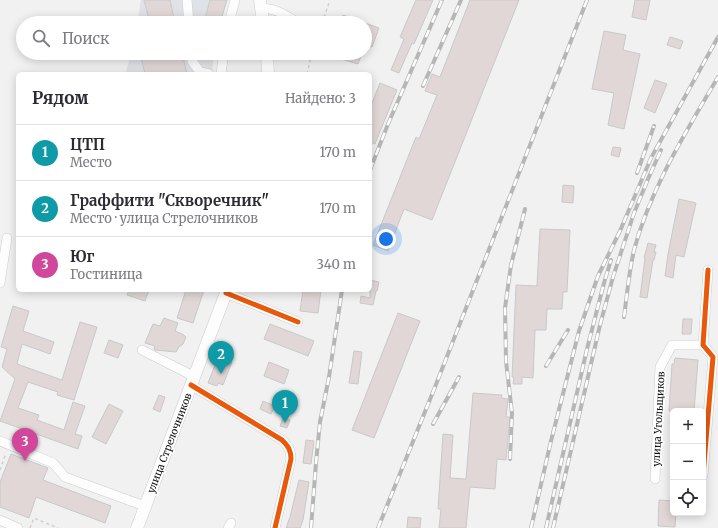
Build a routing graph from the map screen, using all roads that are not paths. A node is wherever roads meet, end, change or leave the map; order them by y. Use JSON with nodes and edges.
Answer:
{"nodes":[{"id":1,"x":187,"y":0,"type":"edge"},
{"id":2,"x":235,"y":0,"type":"edge"},
{"id":3,"x":261,"y":4,"type":"edge"},
{"id":4,"x":188,"y":16,"type":"edge"},
{"id":5,"x":231,"y":16,"type":"edge"},
{"id":6,"x":262,"y":16,"type":"edge"},
{"id":7,"x":286,"y":16,"type":"edge"},
{"id":8,"x":192,"y":60,"type":"edge"},
{"id":9,"x":223,"y":60,"type":"edge"},
{"id":10,"x":269,"y":60,"type":"edge"},
{"id":11,"x":198,"y":72,"type":"edge"},
{"id":12,"x":220,"y":72,"type":"edge"},
{"id":13,"x":268,"y":72,"type":"edge"},
{"id":14,"x":6,"y":238,"type":"dead end"},
{"id":15,"x":708,"y":270,"type":"dead end"},
{"id":16,"x":0,"y":283,"type":"edge"},
{"id":17,"x":226,"y":292,"type":"edge"},
{"id":18,"x":298,"y":322,"type":"dead end"},
{"id":19,"x":703,"y":345,"type":"junction"},
{"id":20,"x":142,"y":350,"type":"dead end"},
{"id":21,"x":716,"y":357,"type":"edge"},
{"id":22,"x":193,"y":381,"type":"junction"},
{"id":23,"x":0,"y":442,"type":"edge"},
{"id":24,"x":706,"y":448,"type":"edge"},
{"id":25,"x":655,"y":479,"type":"dead end"},
{"id":26,"x":139,"y":504,"type":"dead end"},
{"id":27,"x":0,"y":520,"type":"edge"},
{"id":28,"x":273,"y":526,"type":"edge"},
{"id":29,"x":18,"y":528,"type":"edge"},
{"id":30,"x":137,"y":528,"type":"edge"}],
"edges":[{"from":1,"to":4,"type":"street"},
{"from":2,"to":5,"type":"street"},
{"from":3,"to":6,"type":"main road"},
{"from":3,"to":7,"type":"street"},
{"from":8,"to":11,"type":"street"},
{"from":9,"to":12,"type":"street"},
{"from":10,"to":13,"type":"main road"},
{"from":14,"to":16,"type":"street"},
{"from":15,"to":19,"type":"street"},
{"from":17,"to":18,"type":"street"},
{"from":17,"to":22,"type":"main road","name":"улица Стрелочников"},
{"from":19,"to":21,"type":"street"},
{"from":19,"to":25,"type":"street","name":"улица Угольщиков"},
{"from":20,"to":22,"type":"street"},
{"from":21,"to":24,"type":"street"},
{"from":22,"to":28,"type":"street"},
{"from":22,"to":30,"type":"main road","name":"улица Стрелочников"},
{"from":23,"to":26,"type":"street"},
{"from":27,"to":29,"type":"street"}]}
